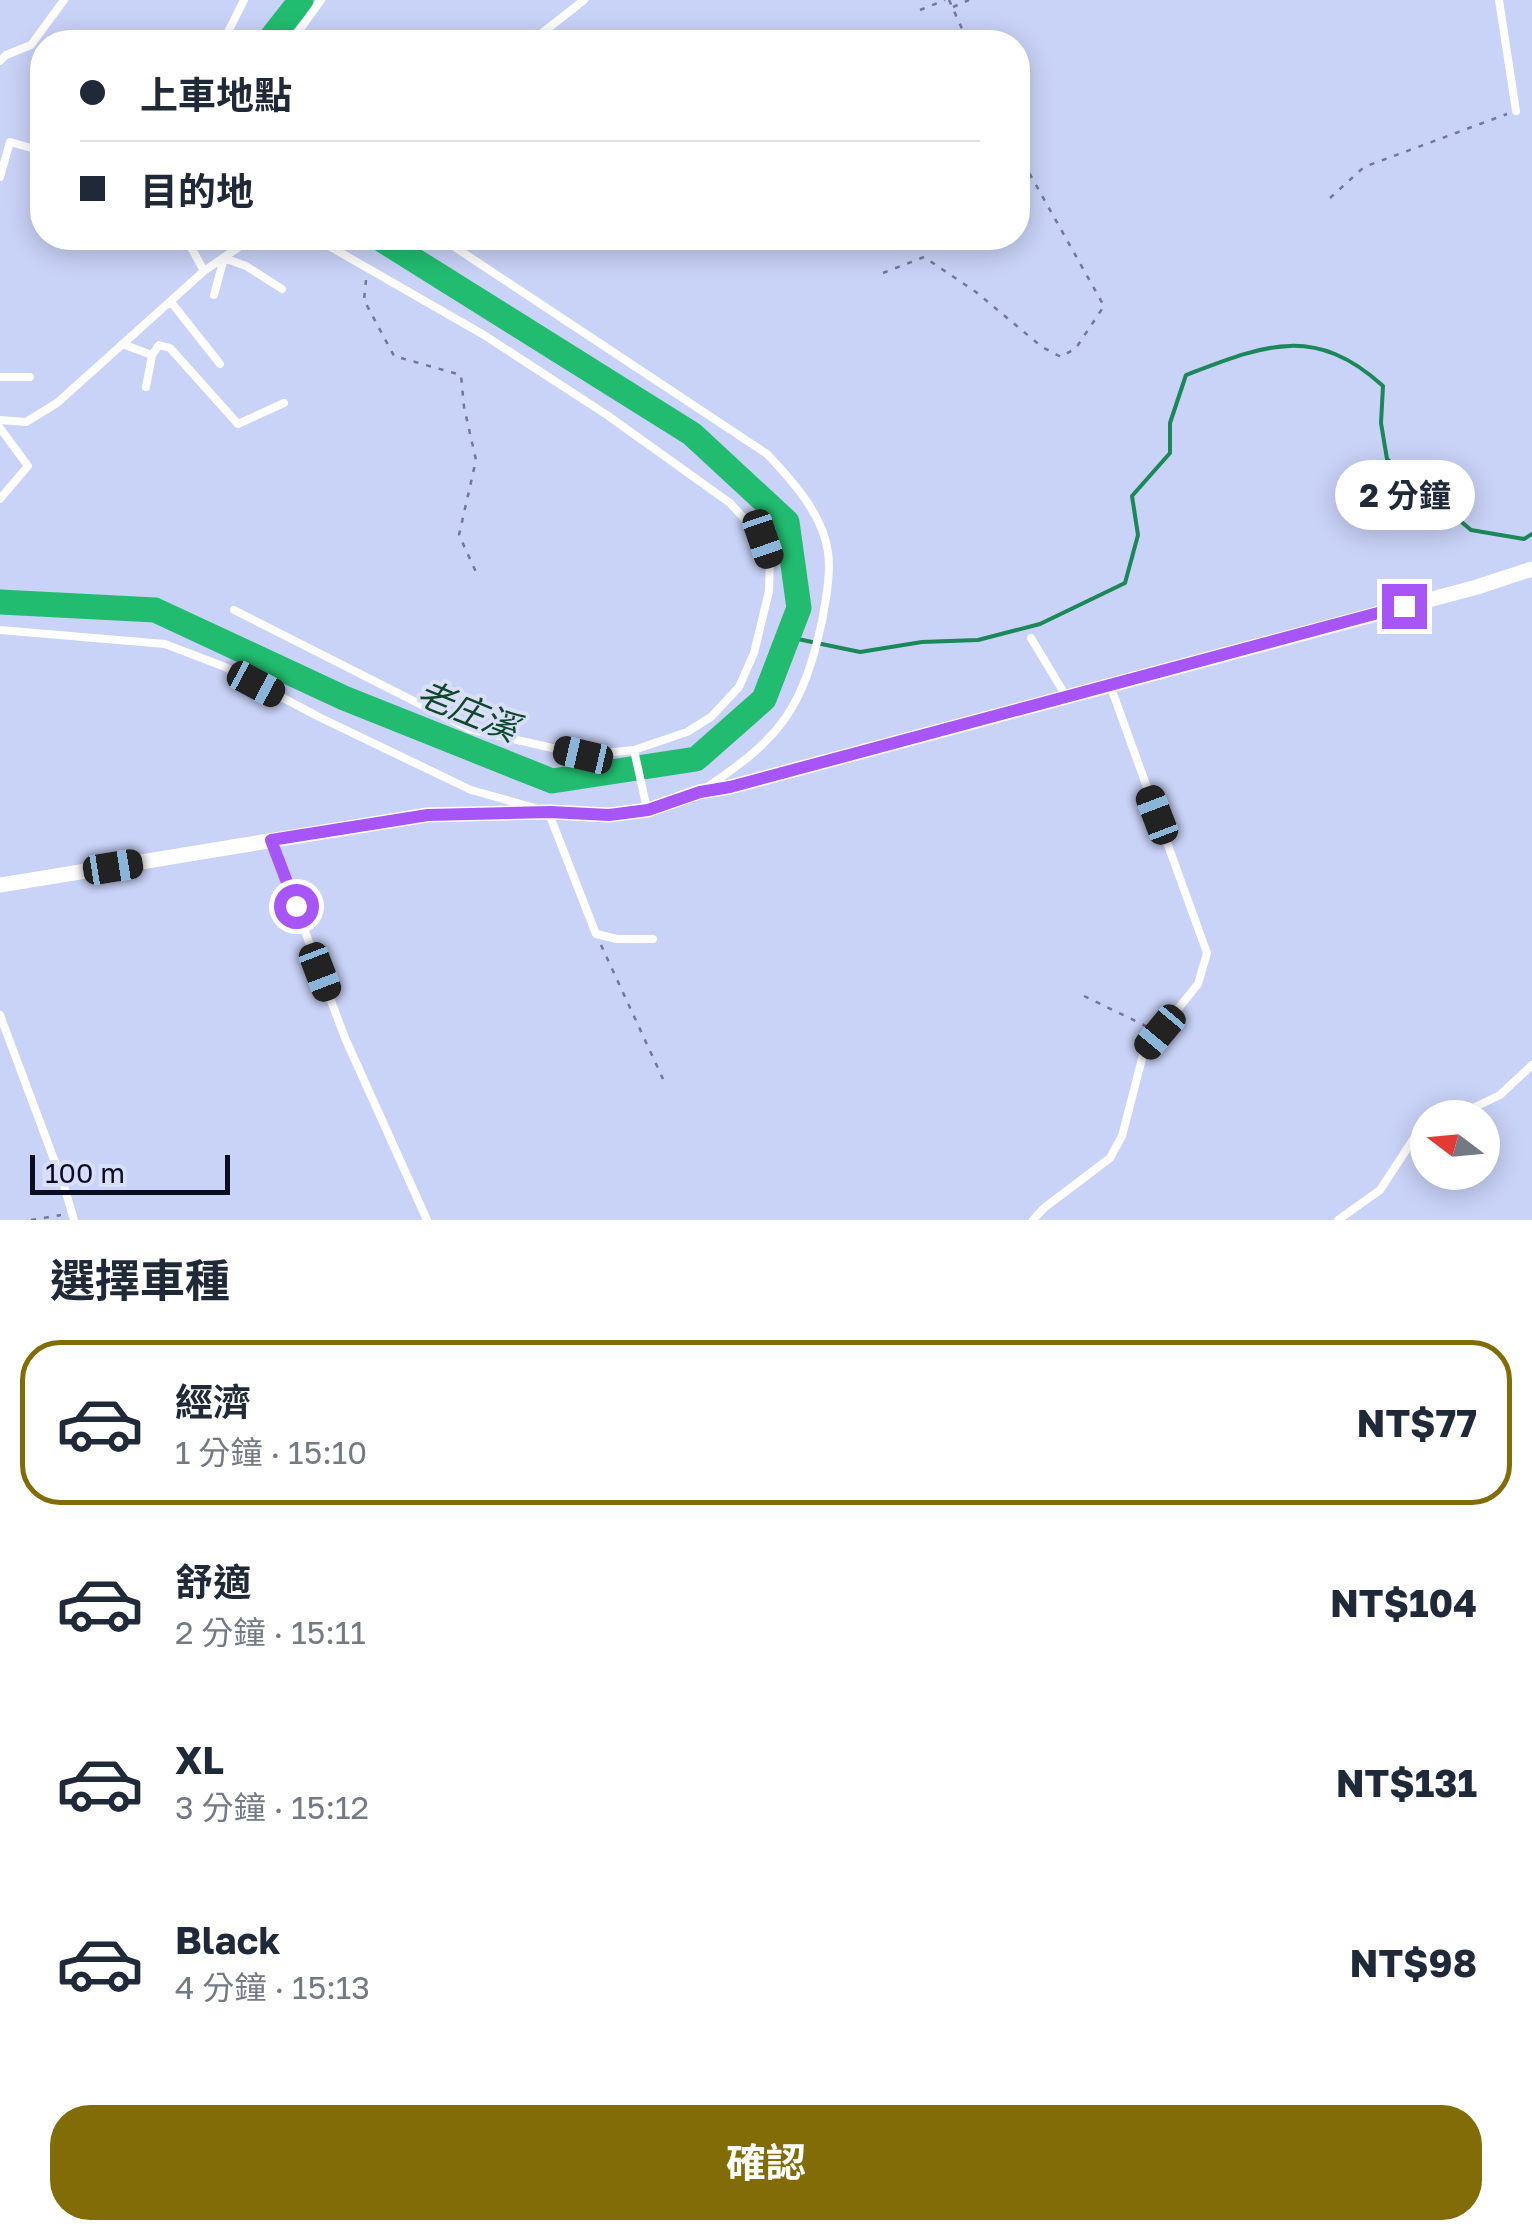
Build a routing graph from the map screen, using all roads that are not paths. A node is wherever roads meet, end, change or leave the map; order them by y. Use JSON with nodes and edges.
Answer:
{"nodes":[{"id":1,"x":64,"y":0,"type":"edge"},
{"id":2,"x":244,"y":0,"type":"edge"},
{"id":3,"x":321,"y":0,"type":"edge"},
{"id":4,"x":584,"y":0,"type":"edge"},
{"id":5,"x":1499,"y":0,"type":"edge"},
{"id":6,"x":42,"y":30,"type":"edge"},
{"id":7,"x":229,"y":30,"type":"edge"},
{"id":8,"x":300,"y":30,"type":"edge"},
{"id":9,"x":545,"y":30,"type":"edge"},
{"id":10,"x":30,"y":45,"type":"edge"},
{"id":11,"x":2,"y":56,"type":"edge"},
{"id":12,"x":1516,"y":110,"type":"road end"},
{"id":13,"x":30,"y":148,"type":"edge"},
{"id":14,"x":0,"y":177,"type":"edge"},
{"id":15,"x":193,"y":250,"type":"edge"},
{"id":16,"x":235,"y":250,"type":"edge"},
{"id":17,"x":336,"y":250,"type":"edge"},
{"id":18,"x":459,"y":250,"type":"edge"},
{"id":19,"x":224,"y":258,"type":"junction"},
{"id":20,"x":204,"y":270,"type":"junction"},
{"id":21,"x":282,"y":289,"type":"dead end"},
{"id":22,"x":214,"y":295,"type":"dead end"},
{"id":23,"x":171,"y":302,"type":"junction"},
{"id":24,"x":122,"y":344,"type":"junction"},
{"id":25,"x":152,"y":354,"type":"junction"},
{"id":26,"x":220,"y":364,"type":"dead end"},
{"id":27,"x":0,"y":376,"type":"edge"},
{"id":28,"x":30,"y":378,"type":"dead end"},
{"id":29,"x":146,"y":387,"type":"dead end"},
{"id":30,"x":284,"y":403,"type":"dead end"},
{"id":31,"x":0,"y":420,"type":"edge"},
{"id":32,"x":0,"y":428,"type":"edge"},
{"id":33,"x":0,"y":498,"type":"edge"},
{"id":34,"x":1532,"y":569,"type":"edge"},
{"id":35,"x":234,"y":610,"type":"dead end"},
{"id":36,"x":0,"y":630,"type":"edge"},
{"id":37,"x":1031,"y":638,"type":"dead end"},
{"id":38,"x":1110,"y":684,"type":"junction"},
{"id":39,"x":1066,"y":696,"type":"junction"},
{"id":40,"x":634,"y":750,"type":"junction"},
{"id":41,"x":700,"y":792,"type":"junction"},
{"id":42,"x":648,"y":810,"type":"junction"},
{"id":43,"x":550,"y":812,"type":"junction"},
{"id":44,"x":271,"y":840,"type":"junction"},
{"id":45,"x":0,"y":885,"type":"edge"},
{"id":46,"x":653,"y":939,"type":"dead end"},
{"id":47,"x":1,"y":1022,"type":"edge"},
{"id":48,"x":1532,"y":1066,"type":"edge"},
{"id":49,"x":1490,"y":1100,"type":"edge"},
{"id":50,"x":1410,"y":1144,"type":"edge"},
{"id":51,"x":73,"y":1217,"type":"edge"},
{"id":52,"x":427,"y":1220,"type":"edge"},
{"id":53,"x":1034,"y":1220,"type":"edge"},
{"id":54,"x":1338,"y":1220,"type":"edge"}],
"edges":[{"from":1,"to":6,"type":"lane"},
{"from":2,"to":7,"type":"lane"},
{"from":3,"to":8,"type":"lane"},
{"from":4,"to":9,"type":"lane"},
{"from":5,"to":12,"type":"lane"},
{"from":10,"to":11,"type":"lane"},
{"from":13,"to":14,"type":"lane"},
{"from":15,"to":20,"type":"lane"},
{"from":16,"to":19,"type":"lane"},
{"from":17,"to":40,"type":"lane"},
{"from":18,"to":41,"type":"lane"},
{"from":19,"to":20,"type":"lane"},
{"from":19,"to":21,"type":"lane"},
{"from":19,"to":22,"type":"lane"},
{"from":20,"to":23,"type":"lane"},
{"from":23,"to":24,"type":"lane"},
{"from":23,"to":26,"type":"lane"},
{"from":24,"to":25,"type":"lane"},
{"from":24,"to":31,"type":"lane"},
{"from":25,"to":29,"type":"lane"},
{"from":25,"to":30,"type":"lane"},
{"from":27,"to":28,"type":"lane"},
{"from":32,"to":33,"type":"lane"},
{"from":34,"to":38,"type":"street"},
{"from":35,"to":40,"type":"lane"},
{"from":36,"to":43,"type":"lane"},
{"from":37,"to":39,"type":"lane"},
{"from":38,"to":39,"type":"street"},
{"from":38,"to":53,"type":"lane"},
{"from":39,"to":41,"type":"street"},
{"from":40,"to":42,"type":"lane"},
{"from":41,"to":42,"type":"street"},
{"from":42,"to":43,"type":"street"},
{"from":43,"to":44,"type":"street"},
{"from":43,"to":46,"type":"lane"},
{"from":44,"to":45,"type":"street"},
{"from":44,"to":52,"type":"lane"},
{"from":47,"to":51,"type":"lane"},
{"from":48,"to":49,"type":"lane"},
{"from":50,"to":54,"type":"lane"}]}
